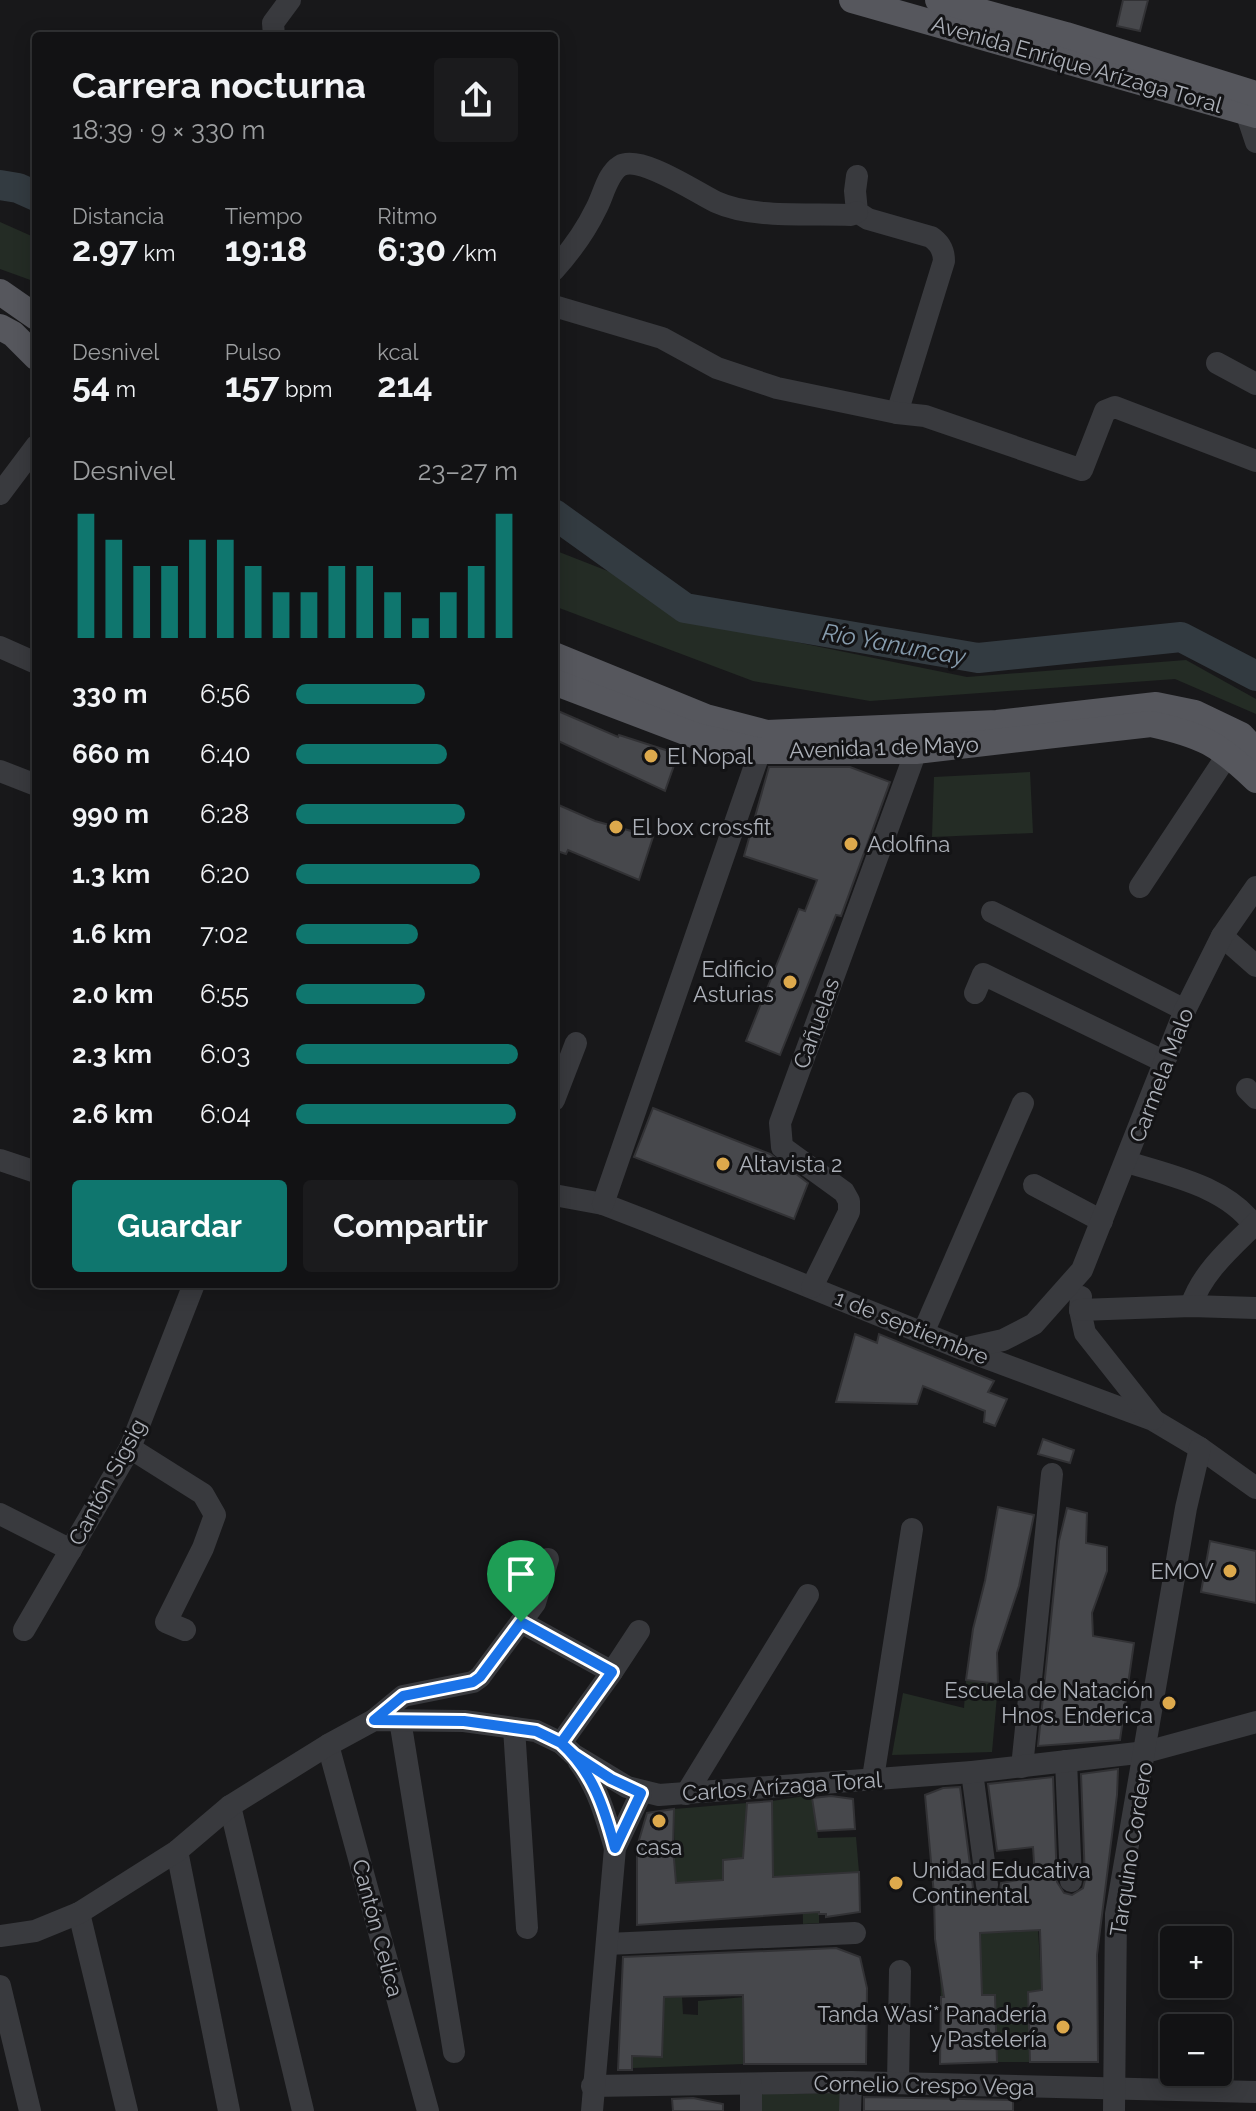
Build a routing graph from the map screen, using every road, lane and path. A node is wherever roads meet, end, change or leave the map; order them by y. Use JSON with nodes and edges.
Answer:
{"nodes":[{"id":1,"x":290,"y":0,"type":"edge"},
{"id":2,"x":852,"y":0,"type":"edge"},
{"id":3,"x":938,"y":0,"type":"edge"},
{"id":4,"x":274,"y":32,"type":"edge"},
{"id":5,"x":1253,"y":107,"type":"edge"},
{"id":6,"x":1256,"y":142,"type":"edge"},
{"id":7,"x":857,"y":176,"type":"dead end"},
{"id":8,"x":857,"y":212,"type":"junction"},
{"id":9,"x":558,"y":264,"type":"edge"},
{"id":10,"x":0,"y":292,"type":"edge"},
{"id":11,"x":558,"y":307,"type":"edge"},
{"id":12,"x":32,"y":314,"type":"edge"},
{"id":13,"x":0,"y":327,"type":"edge"},
{"id":14,"x":32,"y":353,"type":"edge"},
{"id":15,"x":1217,"y":363,"type":"dead end"},
{"id":16,"x":1256,"y":384,"type":"edge"},
{"id":17,"x":897,"y":413,"type":"junction"},
{"id":18,"x":32,"y":451,"type":"edge"},
{"id":19,"x":1256,"y":461,"type":"edge"},
{"id":20,"x":0,"y":494,"type":"edge"},
{"id":21,"x":0,"y":647,"type":"edge"},
{"id":22,"x":558,"y":657,"type":"edge"},
{"id":23,"x":32,"y":661,"type":"edge"},
{"id":24,"x":558,"y":684,"type":"edge"},
{"id":25,"x":918,"y":739,"type":"junction"},
{"id":26,"x":1242,"y":746,"type":"edge"},
{"id":27,"x":760,"y":751,"type":"junction"},
{"id":28,"x":0,"y":771,"type":"edge"},
{"id":29,"x":1256,"y":780,"type":"edge"},
{"id":30,"x":32,"y":783,"type":"edge"},
{"id":31,"x":1140,"y":887,"type":"dead end"},
{"id":32,"x":1256,"y":887,"type":"edge"},
{"id":33,"x":992,"y":912,"type":"dead end"},
{"id":34,"x":1222,"y":936,"type":"junction"},
{"id":35,"x":1256,"y":966,"type":"edge"},
{"id":36,"x":975,"y":993,"type":"dead end"},
{"id":37,"x":1185,"y":1010,"type":"junction"},
{"id":38,"x":576,"y":1043,"type":"dead end"},
{"id":39,"x":1165,"y":1062,"type":"junction"},
{"id":40,"x":558,"y":1090,"type":"edge"},
{"id":41,"x":1023,"y":1103,"type":"dead end"},
{"id":42,"x":0,"y":1160,"type":"edge"},
{"id":43,"x":1127,"y":1162,"type":"junction"},
{"id":44,"x":32,"y":1171,"type":"edge"},
{"id":45,"x":1034,"y":1185,"type":"dead end"},
{"id":46,"x":558,"y":1196,"type":"edge"},
{"id":47,"x":603,"y":1204,"type":"junction"},
{"id":48,"x":1102,"y":1221,"type":"junction"},
{"id":49,"x":1255,"y":1224,"type":"edge"},
{"id":50,"x":1082,"y":1270,"type":"junction"},
{"id":51,"x":812,"y":1287,"type":"junction"},
{"id":52,"x":192,"y":1288,"type":"edge"},
{"id":53,"x":1191,"y":1306,"type":"junction"},
{"id":54,"x":1256,"y":1308,"type":"edge"},
{"id":55,"x":1080,"y":1310,"type":"junction"},
{"id":56,"x":923,"y":1333,"type":"junction"},
{"id":57,"x":962,"y":1349,"type":"junction"},
{"id":58,"x":1153,"y":1420,"type":"junction"},
{"id":59,"x":130,"y":1448,"type":"junction"},
{"id":60,"x":1200,"y":1448,"type":"junction"},
{"id":61,"x":1052,"y":1474,"type":"dead end"},
{"id":62,"x":1256,"y":1488,"type":"edge"},
{"id":63,"x":0,"y":1514,"type":"edge"},
{"id":64,"x":912,"y":1529,"type":"dead end"},
{"id":65,"x":71,"y":1550,"type":"junction"},
{"id":66,"x":548,"y":1559,"type":"dead end"},
{"id":67,"x":808,"y":1595,"type":"dead end"},
{"id":68,"x":521,"y":1622,"type":"junction"},
{"id":69,"x":24,"y":1630,"type":"dead end"},
{"id":70,"x":185,"y":1630,"type":"dead end"},
{"id":71,"x":639,"y":1631,"type":"dead end"},
{"id":72,"x":612,"y":1672,"type":"junction"},
{"id":73,"x":374,"y":1720,"type":"junction"},
{"id":74,"x":400,"y":1720,"type":"junction"},
{"id":75,"x":1256,"y":1722,"type":"edge"},
{"id":76,"x":514,"y":1728,"type":"junction"},
{"id":77,"x":328,"y":1745,"type":"junction"},
{"id":78,"x":567,"y":1749,"type":"junction"},
{"id":79,"x":1146,"y":1752,"type":"junction"},
{"id":80,"x":1066,"y":1761,"type":"junction"},
{"id":81,"x":1022,"y":1767,"type":"junction"},
{"id":82,"x":972,"y":1772,"type":"junction"},
{"id":83,"x":873,"y":1778,"type":"junction"},
{"id":84,"x":641,"y":1793,"type":"junction"},
{"id":85,"x":686,"y":1794,"type":"junction"},
{"id":86,"x":230,"y":1806,"type":"junction"},
{"id":87,"x":615,"y":1848,"type":"junction"},
{"id":88,"x":177,"y":1851,"type":"junction"},
{"id":89,"x":1071,"y":1881,"type":"dead end"},
{"id":90,"x":987,"y":1885,"type":"dead end"},
{"id":91,"x":79,"y":1913,"type":"junction"},
{"id":92,"x":527,"y":1928,"type":"dead end"},
{"id":93,"x":855,"y":1933,"type":"dead end"},
{"id":94,"x":0,"y":1936,"type":"edge"},
{"id":95,"x":607,"y":1944,"type":"junction"},
{"id":96,"x":900,"y":1971,"type":"dead end"},
{"id":97,"x":0,"y":1986,"type":"edge"},
{"id":98,"x":454,"y":2052,"type":"dead end"},
{"id":99,"x":851,"y":2082,"type":"junction"},
{"id":100,"x":898,"y":2083,"type":"junction"},
{"id":101,"x":751,"y":2084,"type":"junction"},
{"id":102,"x":592,"y":2086,"type":"junction"},
{"id":103,"x":1113,"y":2088,"type":"junction"},
{"id":104,"x":1256,"y":2092,"type":"edge"},
{"id":105,"x":30,"y":2111,"type":"edge"},
{"id":106,"x":127,"y":2111,"type":"edge"},
{"id":107,"x":229,"y":2111,"type":"edge"},
{"id":108,"x":303,"y":2111,"type":"edge"},
{"id":109,"x":428,"y":2111,"type":"edge"},
{"id":110,"x":592,"y":2111,"type":"edge"},
{"id":111,"x":751,"y":2111,"type":"edge"},
{"id":112,"x":850,"y":2111,"type":"edge"},
{"id":113,"x":1114,"y":2111,"type":"edge"}],
"edges":[{"from":1,"to":4,"type":"street"},
{"from":2,"to":5,"type":"main road","name":"Avenida Enrique Arízaga Toral"},
{"from":3,"to":5,"type":"main road","name":"Avenida Enrique Arízaga Toral"},
{"from":5,"to":6,"type":"street"},
{"from":7,"to":8,"type":"street"},
{"from":8,"to":9,"type":"street"},
{"from":8,"to":17,"type":"street"},
{"from":10,"to":12,"type":"main road"},
{"from":11,"to":17,"type":"street"},
{"from":13,"to":14,"type":"main road"},
{"from":15,"to":16,"type":"street"},
{"from":17,"to":19,"type":"street"},
{"from":18,"to":20,"type":"street"},
{"from":21,"to":23,"type":"street"},
{"from":22,"to":25,"type":"main road","name":"Avenida 1 de Mayo"},
{"from":24,"to":27,"type":"main road","name":"Avenida 1 de Mayo"},
{"from":25,"to":26,"type":"main road","name":"Avenida 1 de Mayo"},
{"from":25,"to":27,"type":"main road","name":"Avenida 1 de Mayo"},
{"from":25,"to":51,"type":"street","name":"Cañuelas"},
{"from":26,"to":29,"type":"main road","name":"Avenida 1 de Mayo"},
{"from":26,"to":31,"type":"street"},
{"from":27,"to":47,"type":"street"},
{"from":28,"to":30,"type":"street"},
{"from":32,"to":34,"type":"street","name":"Carmela Malo"},
{"from":33,"to":37,"type":"street"},
{"from":34,"to":35,"type":"street"},
{"from":34,"to":37,"type":"street","name":"Carmela Malo"},
{"from":36,"to":39,"type":"street"},
{"from":37,"to":39,"type":"street","name":"Carmela Malo"},
{"from":38,"to":40,"type":"street"},
{"from":39,"to":43,"type":"street","name":"Carmela Malo"},
{"from":41,"to":56,"type":"street"},
{"from":42,"to":44,"type":"street"},
{"from":43,"to":48,"type":"street","name":"Carmela Malo"},
{"from":43,"to":49,"type":"street"},
{"from":45,"to":48,"type":"street"},
{"from":46,"to":47,"type":"street","name":"1 de septiembre"},
{"from":47,"to":51,"type":"street","name":"1 de septiembre"},
{"from":48,"to":50,"type":"street","name":"Carmela Malo"},
{"from":49,"to":53,"type":"street"},
{"from":50,"to":55,"type":"street","name":"Carmela Malo"},
{"from":50,"to":57,"type":"street","name":"Carmela Malo"},
{"from":51,"to":56,"type":"street","name":"1 de septiembre"},
{"from":52,"to":59,"type":"street","name":"Cantón Sigsig"},
{"from":53,"to":54,"type":"street"},
{"from":53,"to":55,"type":"street"},
{"from":55,"to":58,"type":"street","name":"Carmela Malo"},
{"from":56,"to":57,"type":"street","name":"1 de septiembre"},
{"from":57,"to":58,"type":"street","name":"1 de septiembre"},
{"from":58,"to":60,"type":"street","name":"1 de septiembre"},
{"from":59,"to":65,"type":"street","name":"Cantón Sigsig"},
{"from":59,"to":70,"type":"street"},
{"from":60,"to":62,"type":"street","name":"1 de septiembre"},
{"from":60,"to":79,"type":"street","name":"Tarquino Cordero"},
{"from":61,"to":81,"type":"street"},
{"from":63,"to":65,"type":"street"},
{"from":64,"to":83,"type":"street"},
{"from":65,"to":69,"type":"street","name":"Cantón Sigsig"},
{"from":66,"to":68,"type":"street"},
{"from":67,"to":85,"type":"street"},
{"from":68,"to":72,"type":"street"},
{"from":68,"to":73,"type":"street"},
{"from":71,"to":72,"type":"street"},
{"from":72,"to":78,"type":"street"},
{"from":73,"to":74,"type":"street","name":"Carlos Arízaga Toral"},
{"from":73,"to":77,"type":"street","name":"Carlos Arízaga Toral"},
{"from":74,"to":76,"type":"street","name":"Carlos Arízaga Toral"},
{"from":74,"to":98,"type":"street"},
{"from":75,"to":79,"type":"street","name":"Carlos Arízaga Toral"},
{"from":76,"to":78,"type":"street","name":"Carlos Arízaga Toral"},
{"from":76,"to":92,"type":"street"},
{"from":77,"to":86,"type":"street","name":"Carlos Arízaga Toral"},
{"from":77,"to":109,"type":"street","name":"Cantón Celica"},
{"from":78,"to":84,"type":"street","name":"Carlos Arízaga Toral"},
{"from":78,"to":87,"type":"street"},
{"from":79,"to":80,"type":"street","name":"Carlos Arízaga Toral"},
{"from":79,"to":103,"type":"street","name":"Tarquino Cordero"},
{"from":80,"to":81,"type":"street","name":"Carlos Arízaga Toral"},
{"from":80,"to":89,"type":"street"},
{"from":81,"to":82,"type":"street","name":"Carlos Arízaga Toral"},
{"from":82,"to":83,"type":"street","name":"Carlos Arízaga Toral"},
{"from":82,"to":90,"type":"street"},
{"from":83,"to":85,"type":"street","name":"Carlos Arízaga Toral"},
{"from":84,"to":85,"type":"street","name":"Carlos Arízaga Toral"},
{"from":84,"to":87,"type":"street"},
{"from":86,"to":88,"type":"street","name":"Carlos Arízaga Toral"},
{"from":86,"to":108,"type":"street"},
{"from":87,"to":95,"type":"street"},
{"from":88,"to":91,"type":"street","name":"Carlos Arízaga Toral"},
{"from":88,"to":107,"type":"street"},
{"from":91,"to":94,"type":"street","name":"Carlos Arízaga Toral"},
{"from":91,"to":106,"type":"street"},
{"from":93,"to":95,"type":"street"},
{"from":95,"to":102,"type":"street"},
{"from":96,"to":100,"type":"street"},
{"from":97,"to":105,"type":"street"},
{"from":99,"to":100,"type":"street","name":"Cornelio Crespo Vega"},
{"from":99,"to":101,"type":"street","name":"Cornelio Crespo Vega"},
{"from":99,"to":112,"type":"street"},
{"from":100,"to":103,"type":"street","name":"Cornelio Crespo Vega"},
{"from":101,"to":102,"type":"street","name":"Cornelio Crespo Vega"},
{"from":101,"to":111,"type":"street"},
{"from":102,"to":110,"type":"street"},
{"from":103,"to":104,"type":"street","name":"Cornelio Crespo Vega"},
{"from":103,"to":113,"type":"street","name":"Tarquino Cordero"}]}
